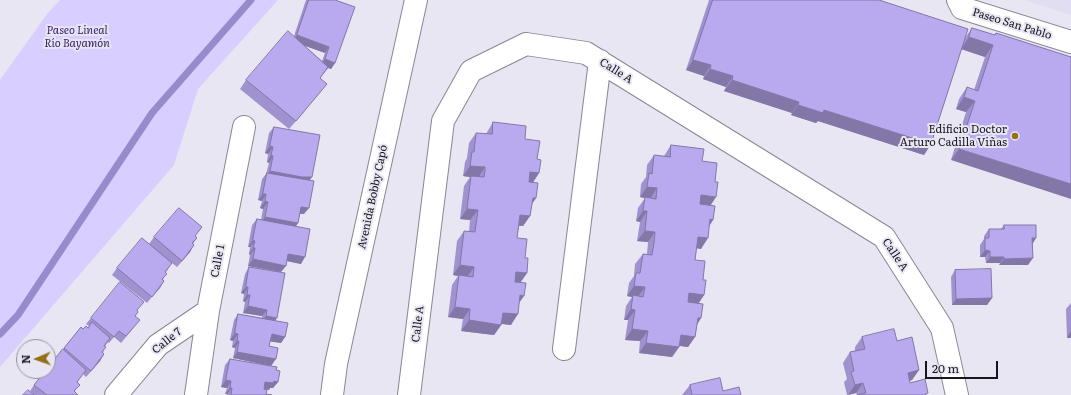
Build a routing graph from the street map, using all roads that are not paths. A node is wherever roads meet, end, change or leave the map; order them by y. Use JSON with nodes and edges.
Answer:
{"nodes":[{"id":1,"x":416,"y":0,"type":"edge"},
{"id":2,"x":958,"y":0,"type":"edge"},
{"id":3,"x":1071,"y":42,"type":"edge"},
{"id":4,"x":600,"y":61,"type":"junction"},
{"id":5,"x":244,"y":127,"type":"dead end"},
{"id":6,"x":208,"y":311,"type":"junction"},
{"id":7,"x":564,"y":349,"type":"dead end"},
{"id":8,"x":116,"y":395,"type":"edge"},
{"id":9,"x":196,"y":395,"type":"edge"},
{"id":10,"x":332,"y":395,"type":"edge"},
{"id":11,"x":409,"y":395,"type":"edge"},
{"id":12,"x":957,"y":395,"type":"edge"}],
"edges":[{"from":1,"to":10,"type":"street","name":"Avenida Bobby Capó"},
{"from":2,"to":3,"type":"street","name":"Paseo San Pablo"},
{"from":4,"to":7,"type":"street"},
{"from":4,"to":11,"type":"street","name":"Calle A"},
{"from":4,"to":12,"type":"street","name":"Calle A"},
{"from":5,"to":6,"type":"street","name":"Calle 1"},
{"from":6,"to":8,"type":"street","name":"Calle 7"},
{"from":6,"to":9,"type":"street","name":"Calle 1"}]}
